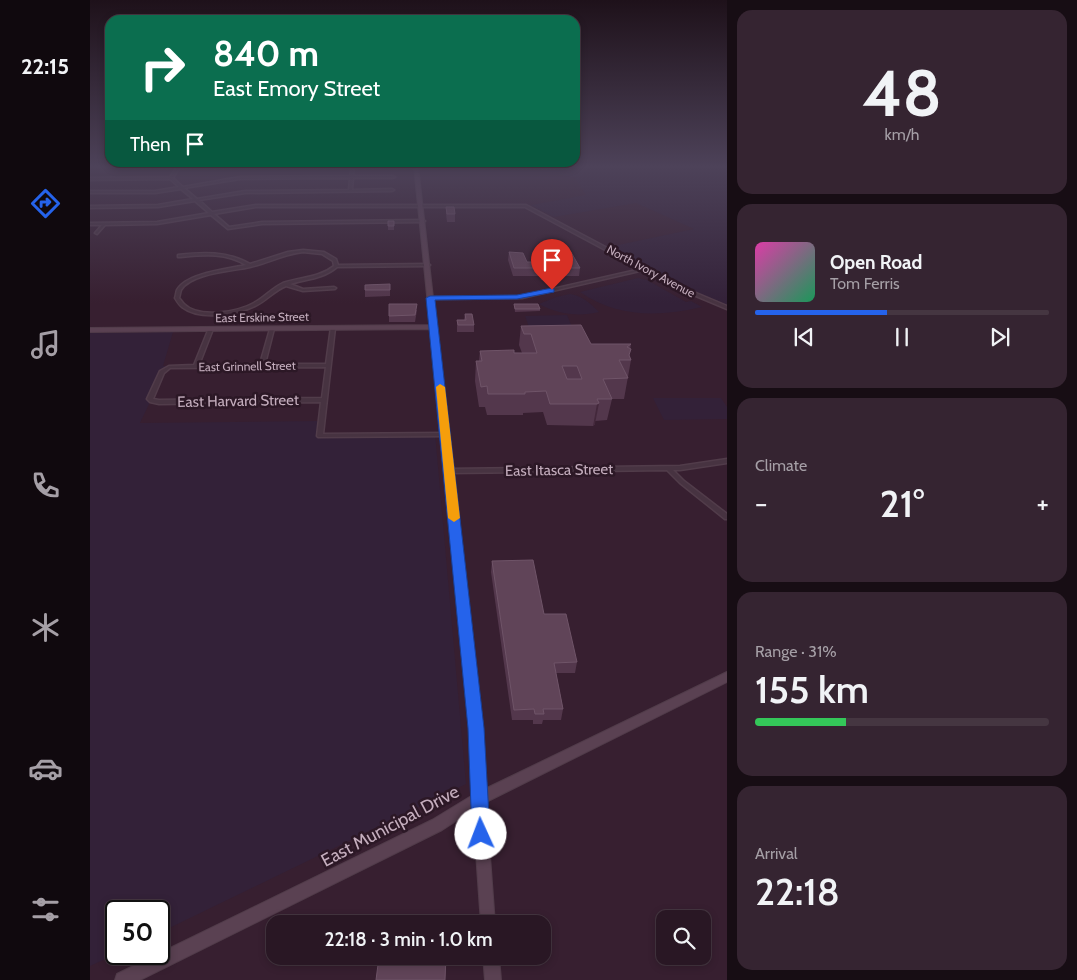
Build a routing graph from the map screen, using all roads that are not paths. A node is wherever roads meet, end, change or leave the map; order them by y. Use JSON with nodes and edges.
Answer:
{"nodes":[{"id":1,"x":220,"y":212,"type":"edge"},
{"id":2,"x":422,"y":212,"type":"edge"},
{"id":3,"x":539,"y":212,"type":"edge"},
{"id":4,"x":211,"y":213,"type":"junction"},
{"id":5,"x":423,"y":221,"type":"junction"},
{"id":6,"x":90,"y":224,"type":"edge"},
{"id":7,"x":105,"y":224,"type":"junction"},
{"id":8,"x":97,"y":233,"type":"dead end"},
{"id":9,"x":179,"y":256,"type":"dead end"},
{"id":10,"x":428,"y":264,"type":"junction"},
{"id":11,"x":336,"y":265,"type":"junction"},
{"id":12,"x":250,"y":266,"type":"junction"},
{"id":13,"x":645,"y":269,"type":"junction"},
{"id":14,"x":285,"y":284,"type":"junction"},
{"id":15,"x":334,"y":288,"type":"dead end"},
{"id":16,"x":430,"y":298,"type":"junction"},
{"id":17,"x":727,"y":308,"type":"edge"},
{"id":18,"x":434,"y":327,"type":"junction"},
{"id":19,"x":272,"y":328,"type":"junction"},
{"id":20,"x":333,"y":328,"type":"junction"},
{"id":21,"x":211,"y":329,"type":"junction"},
{"id":22,"x":90,"y":330,"type":"edge"},
{"id":23,"x":262,"y":365,"type":"junction"},
{"id":24,"x":328,"y":365,"type":"junction"},
{"id":25,"x":196,"y":366,"type":"junction"},
{"id":26,"x":324,"y":400,"type":"junction"},
{"id":27,"x":152,"y":401,"type":"joint"},
{"id":28,"x":446,"y":435,"type":"junction"},
{"id":29,"x":727,"y":461,"type":"edge"},
{"id":30,"x":668,"y":468,"type":"junction"},
{"id":31,"x":449,"y":471,"type":"junction"},
{"id":32,"x":727,"y":517,"type":"edge"},
{"id":33,"x":727,"y":677,"type":"edge"},
{"id":34,"x":480,"y":798,"type":"junction"},
{"id":35,"x":487,"y":915,"type":"edge"},
{"id":36,"x":492,"y":965,"type":"edge"},
{"id":37,"x":123,"y":980,"type":"edge"},
{"id":38,"x":493,"y":980,"type":"edge"}],
"edges":[{"from":1,"to":4,"type":"street","name":"North Ivory Avenue"},
{"from":2,"to":5,"type":"main road"},
{"from":3,"to":13,"type":"street","name":"North Ivory Avenue"},
{"from":4,"to":5,"type":"street"},
{"from":4,"to":7,"type":"street","name":"North Ivory Avenue"},
{"from":5,"to":10,"type":"main road"},
{"from":6,"to":7,"type":"street","name":"North Ivory Avenue"},
{"from":7,"to":8,"type":"street"},
{"from":9,"to":12,"type":"street"},
{"from":10,"to":11,"type":"street"},
{"from":10,"to":16,"type":"main road"},
{"from":11,"to":12,"type":"street"},
{"from":11,"to":14,"type":"street"},
{"from":12,"to":14,"type":"street"},
{"from":13,"to":16,"type":"street"},
{"from":13,"to":17,"type":"street","name":"North Ivory Avenue"},
{"from":14,"to":15,"type":"street"},
{"from":16,"to":18,"type":"main road"},
{"from":18,"to":20,"type":"main road","name":"East Erskine Street"},
{"from":18,"to":28,"type":"main road"},
{"from":19,"to":20,"type":"main road","name":"East Erskine Street"},
{"from":19,"to":21,"type":"main road","name":"East Erskine Street"},
{"from":19,"to":23,"type":"street"},
{"from":20,"to":24,"type":"street"},
{"from":21,"to":22,"type":"main road","name":"East Erskine Street"},
{"from":21,"to":25,"type":"street"},
{"from":23,"to":24,"type":"street","name":"East Grinnell Street"},
{"from":23,"to":25,"type":"street","name":"East Grinnell Street"},
{"from":24,"to":26,"type":"street"},
{"from":25,"to":27,"type":"street","name":"East Grinnell Street"},
{"from":26,"to":27,"type":"street","name":"East Harvard Street"},
{"from":26,"to":28,"type":"street"},
{"from":28,"to":31,"type":"main road"},
{"from":29,"to":30,"type":"street"},
{"from":30,"to":31,"type":"street","name":"East Itasca Street"},
{"from":30,"to":32,"type":"street"},
{"from":31,"to":34,"type":"main road"},
{"from":33,"to":34,"type":"main road","name":"East Municipal Drive"},
{"from":34,"to":35,"type":"main road"},
{"from":34,"to":37,"type":"main road","name":"East Municipal Drive"},
{"from":36,"to":38,"type":"main road"}]}
